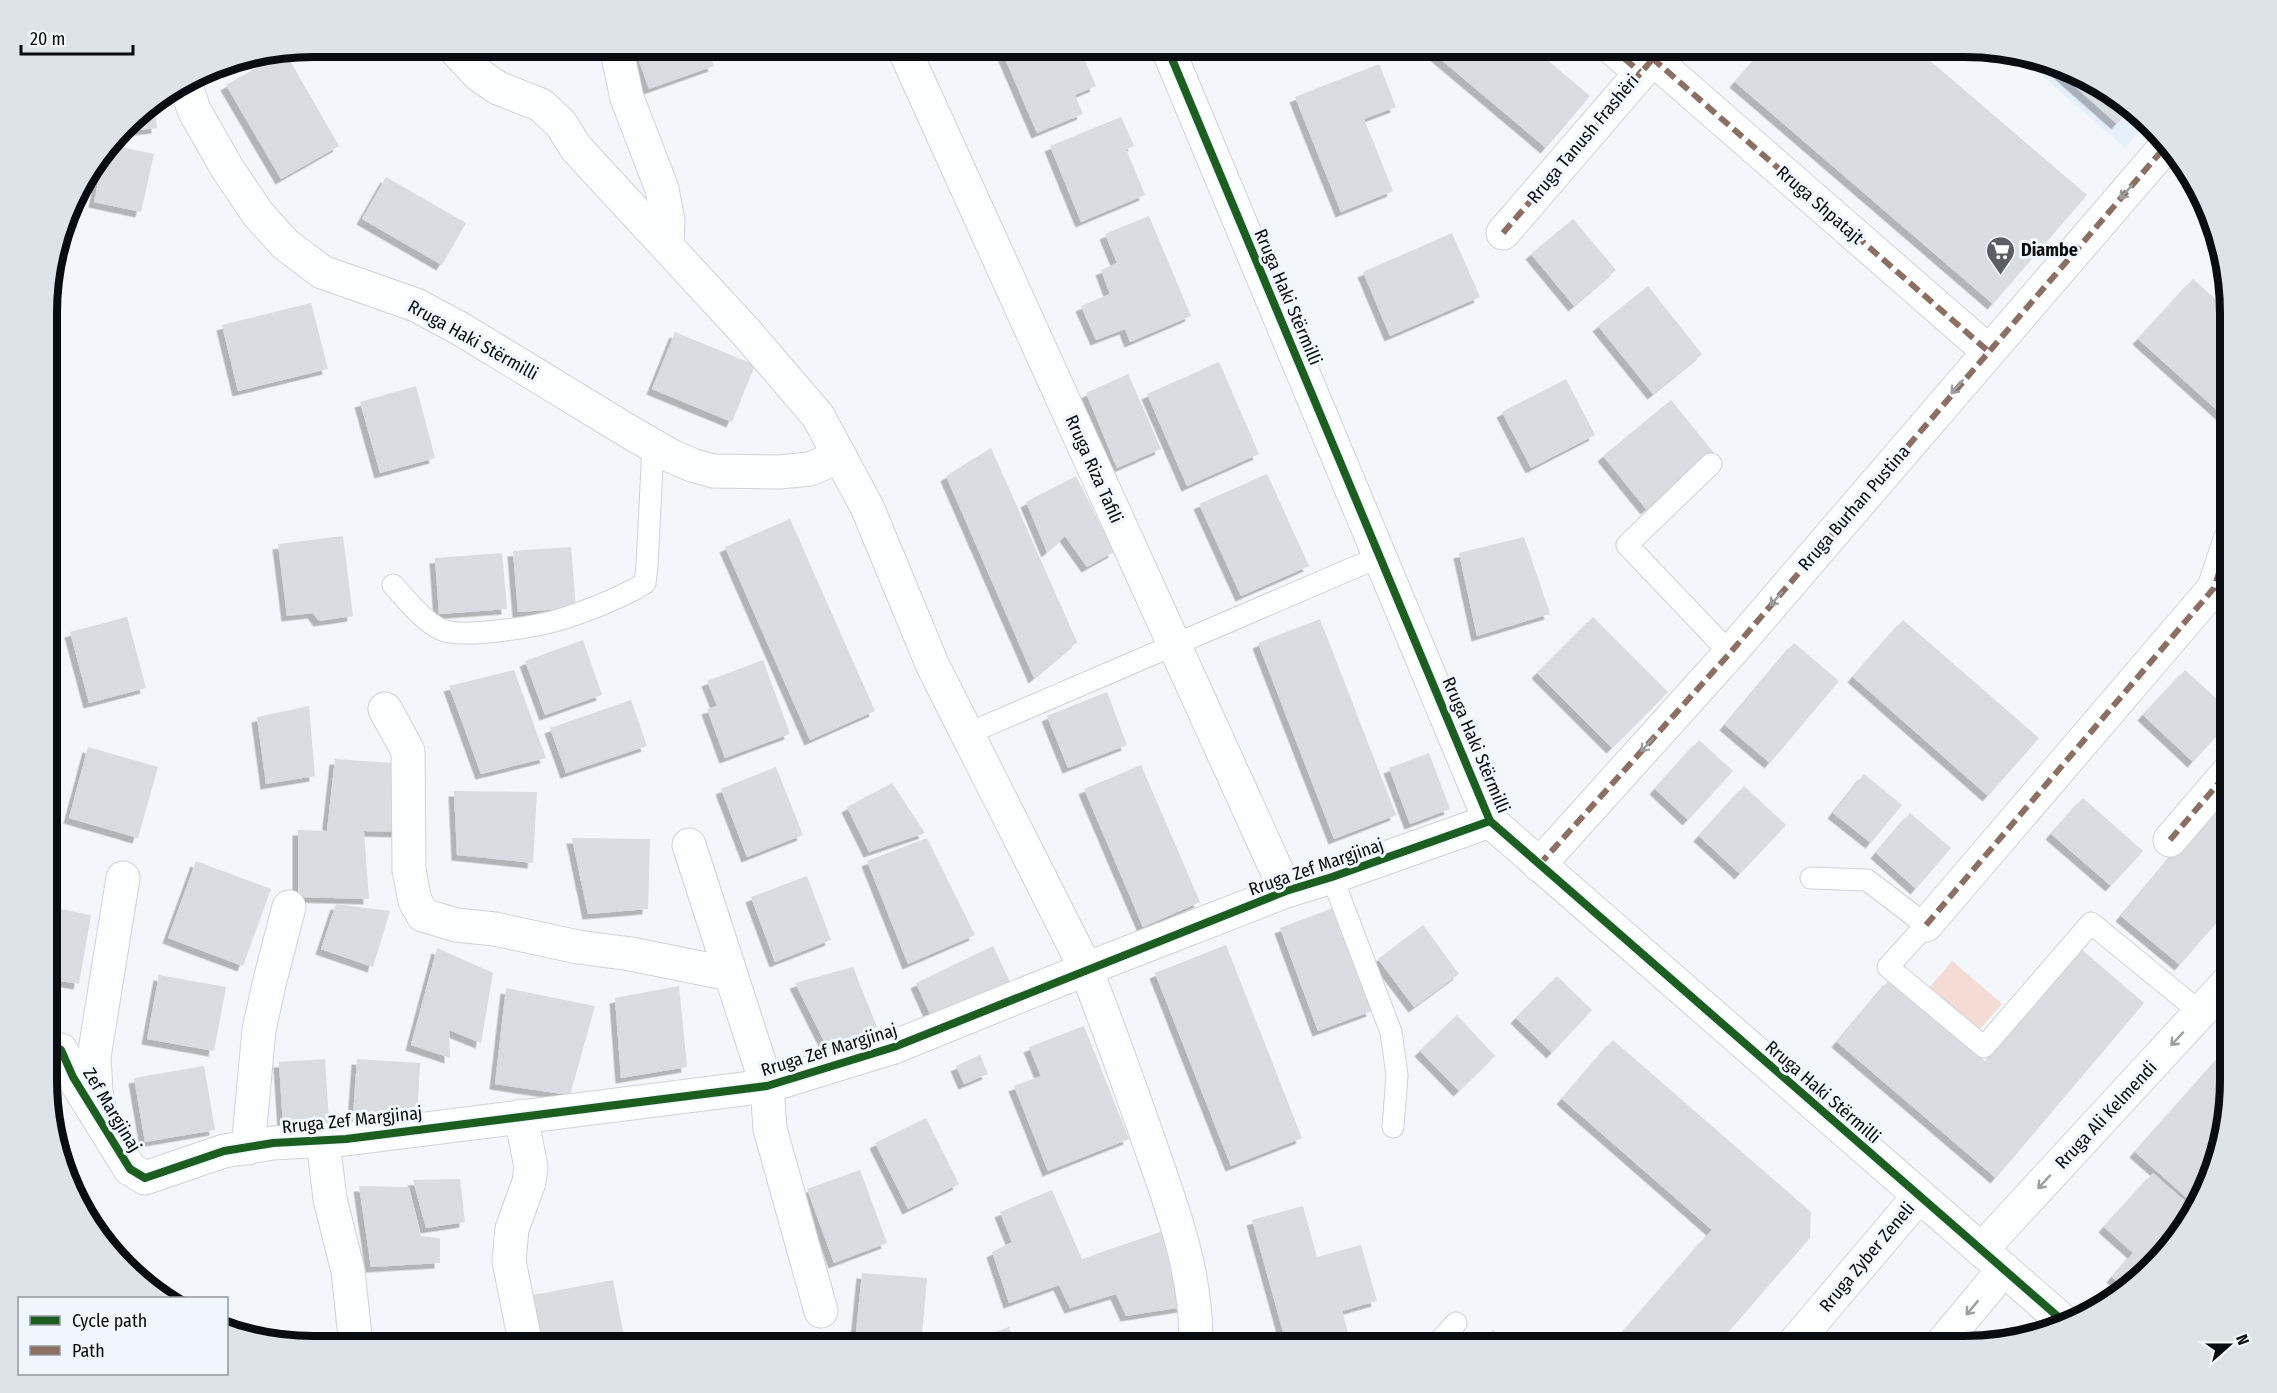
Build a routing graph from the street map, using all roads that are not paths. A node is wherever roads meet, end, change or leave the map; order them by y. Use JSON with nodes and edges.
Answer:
{"nodes":[{"id":1,"x":463,"y":57,"type":"edge"},
{"id":2,"x":618,"y":57,"type":"edge"},
{"id":3,"x":908,"y":57,"type":"edge"},
{"id":4,"x":1172,"y":57,"type":"edge"},
{"id":5,"x":1652,"y":59,"type":"edge"},
{"id":6,"x":187,"y":90,"type":"edge"},
{"id":7,"x":2162,"y":150,"type":"edge"},
{"id":8,"x":1503,"y":233,"type":"dead end"},
{"id":9,"x":667,"y":246,"type":"junction"},
{"id":10,"x":1988,"y":351,"type":"junction"},
{"id":11,"x":653,"y":446,"type":"junction"},
{"id":12,"x":840,"y":456,"type":"junction"},
{"id":13,"x":1711,"y":464,"type":"dead end"},
{"id":14,"x":1381,"y":556,"type":"junction"},
{"id":15,"x":2220,"y":570,"type":"edge"},
{"id":16,"x":393,"y":585,"type":"dead end"},
{"id":17,"x":1173,"y":645,"type":"junction"},
{"id":18,"x":1730,"y":653,"type":"junction"},
{"id":19,"x":386,"y":709,"type":"dead end"},
{"id":20,"x":967,"y":734,"type":"junction"},
{"id":21,"x":2220,"y":782,"type":"edge"},
{"id":22,"x":1490,"y":821,"type":"junction"},
{"id":23,"x":2170,"y":840,"type":"dead end"},
{"id":24,"x":689,"y":845,"type":"dead end"},
{"id":25,"x":1539,"y":864,"type":"junction"},
{"id":26,"x":123,"y":878,"type":"dead end"},
{"id":27,"x":1332,"y":878,"type":"junction"},
{"id":28,"x":1811,"y":878,"type":"dead end"},
{"id":29,"x":1286,"y":891,"type":"junction"},
{"id":30,"x":289,"y":907,"type":"dead end"},
{"id":31,"x":1926,"y":925,"type":"junction"},
{"id":32,"x":1086,"y":969,"type":"junction"},
{"id":33,"x":730,"y":974,"type":"junction"},
{"id":34,"x":2220,"y":991,"type":"edge"},
{"id":35,"x":2201,"y":1012,"type":"junction"},
{"id":36,"x":61,"y":1050,"type":"dead end"},
{"id":37,"x":766,"y":1086,"type":"junction"},
{"id":38,"x":521,"y":1116,"type":"junction"},
{"id":39,"x":102,"y":1124,"type":"junction"},
{"id":40,"x":1393,"y":1127,"type":"dead end"},
{"id":41,"x":323,"y":1141,"type":"junction"},
{"id":42,"x":248,"y":1148,"type":"junction"},
{"id":43,"x":145,"y":1178,"type":"joint"},
{"id":44,"x":1919,"y":1196,"type":"junction"},
{"id":45,"x":1993,"y":1259,"type":"junction"},
{"id":46,"x":821,"y":1311,"type":"dead end"},
{"id":47,"x":2059,"y":1318,"type":"edge"},
{"id":48,"x":1456,"y":1323,"type":"dead end"},
{"id":49,"x":355,"y":1336,"type":"edge"},
{"id":50,"x":524,"y":1336,"type":"edge"},
{"id":51,"x":1196,"y":1336,"type":"edge"},
{"id":52,"x":1444,"y":1336,"type":"edge"},
{"id":53,"x":1800,"y":1336,"type":"edge"},
{"id":54,"x":1946,"y":1336,"type":"edge"}],
"edges":[{"from":1,"to":9,"type":"street"},
{"from":2,"to":9,"type":"street"},
{"from":3,"to":17,"type":"street","name":"Rruga Riza Tafili"},
{"from":4,"to":14,"type":"street","name":"Rruga Haki Stërmilli"},
{"from":5,"to":8,"type":"street","name":"Rruga Tanush Frashëri"},
{"from":5,"to":10,"type":"street","name":"Rruga Shpatajt"},
{"from":6,"to":11,"type":"street","name":"Rruga Haki Stërmilli"},
{"from":7,"to":10,"type":"street","name":"Rruga Burhan Pustina","one_way":true},
{"from":9,"to":12,"type":"street"},
{"from":10,"to":18,"type":"street","name":"Rruga Burhan Pustina","one_way":true},
{"from":11,"to":12,"type":"street","name":"Rruga Haki Stërmilli"},
{"from":11,"to":16,"type":"lane"},
{"from":12,"to":20,"type":"street"},
{"from":13,"to":18,"type":"lane"},
{"from":14,"to":17,"type":"lane"},
{"from":14,"to":22,"type":"street","name":"Rruga Haki Stërmilli"},
{"from":15,"to":31,"type":"street"},
{"from":17,"to":20,"type":"lane"},
{"from":17,"to":29,"type":"street","name":"Rruga Riza Tafili"},
{"from":18,"to":25,"type":"street","name":"Rruga Burhan Pustina","one_way":true},
{"from":19,"to":33,"type":"street"},
{"from":20,"to":32,"type":"street"},
{"from":21,"to":23,"type":"street"},
{"from":22,"to":25,"type":"street","name":"Rruga Haki Stërmilli"},
{"from":22,"to":27,"type":"street","name":"Rruga Zef Margjinaj"},
{"from":24,"to":33,"type":"street"},
{"from":25,"to":44,"type":"street","name":"Rruga Haki Stërmilli"},
{"from":26,"to":39,"type":"street"},
{"from":27,"to":29,"type":"street","name":"Rruga Zef Margjinaj"},
{"from":27,"to":40,"type":"lane"},
{"from":28,"to":31,"type":"lane"},
{"from":29,"to":32,"type":"street","name":"Rruga Zef Margjinaj"},
{"from":30,"to":42,"type":"street"},
{"from":31,"to":35,"type":"lane"},
{"from":32,"to":37,"type":"street","name":"Rruga Zef Margjinaj"},
{"from":32,"to":51,"type":"street"},
{"from":33,"to":37,"type":"street"},
{"from":34,"to":35,"type":"street","name":"Rruga Ali Kelmendi"},
{"from":35,"to":45,"type":"street","name":"Rruga Ali Kelmendi","one_way":true},
{"from":36,"to":39,"type":"street","name":"Zef Margjinaj"},
{"from":37,"to":38,"type":"street","name":"Rruga Zef Margjinaj"},
{"from":37,"to":46,"type":"street"},
{"from":38,"to":41,"type":"street","name":"Rruga Zef Margjinaj"},
{"from":38,"to":50,"type":"street"},
{"from":39,"to":43,"type":"street","name":"Zef Margjinaj"},
{"from":41,"to":42,"type":"street","name":"Rruga Zef Margjinaj"},
{"from":41,"to":49,"type":"street"},
{"from":42,"to":43,"type":"street","name":"Rruga Zef Margjinaj"},
{"from":44,"to":45,"type":"street","name":"Rruga Haki Stërmilli"},
{"from":44,"to":53,"type":"street","name":"Rruga Zyber Zeneli"},
{"from":45,"to":47,"type":"street","name":"Rruga Haki Stërmilli"},
{"from":45,"to":54,"type":"street","one_way":true},
{"from":48,"to":52,"type":"lane"}]}
